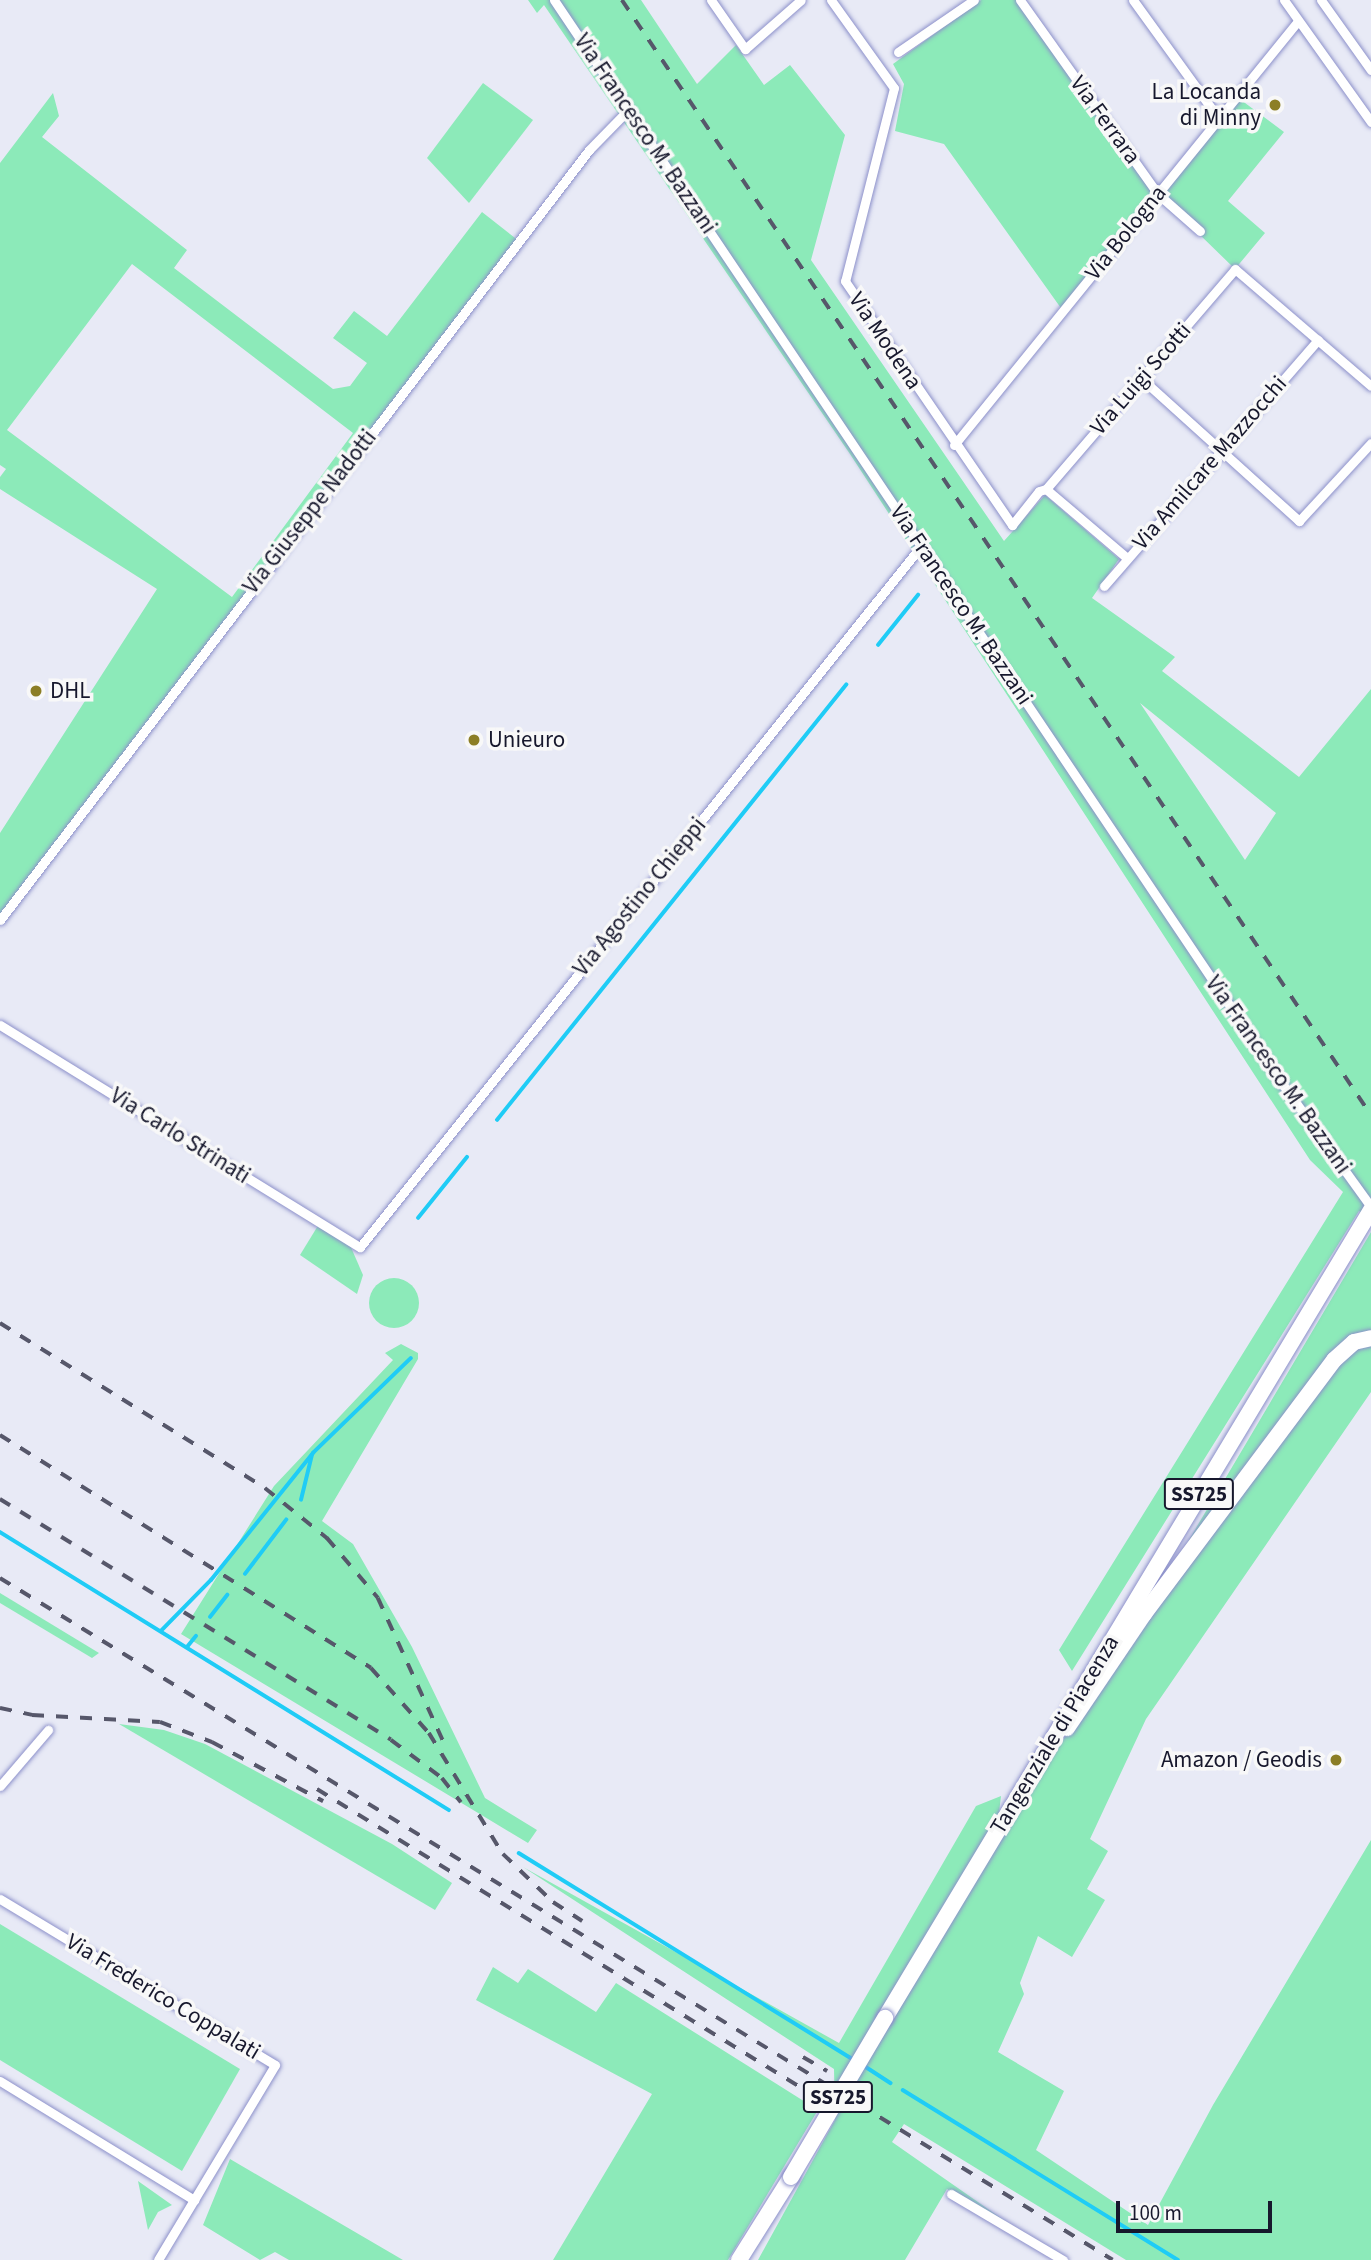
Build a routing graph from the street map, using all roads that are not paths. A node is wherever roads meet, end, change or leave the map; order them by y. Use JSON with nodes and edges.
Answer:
{"nodes":[{"id":1,"x":554,"y":0,"type":"edge"},
{"id":2,"x":711,"y":0,"type":"edge"},
{"id":3,"x":801,"y":0,"type":"edge"},
{"id":4,"x":831,"y":0,"type":"edge"},
{"id":5,"x":974,"y":0,"type":"edge"},
{"id":6,"x":1020,"y":0,"type":"edge"},
{"id":7,"x":1133,"y":0,"type":"edge"},
{"id":8,"x":1284,"y":0,"type":"edge"},
{"id":9,"x":1321,"y":0,"type":"edge"},
{"id":10,"x":1298,"y":21,"type":"junction"},
{"id":11,"x":898,"y":52,"type":"dead end"},
{"id":12,"x":1371,"y":70,"type":"edge"},
{"id":13,"x":628,"y":110,"type":"junction"},
{"id":14,"x":1219,"y":119,"type":"junction"},
{"id":15,"x":1371,"y":122,"type":"edge"},
{"id":16,"x":1158,"y":194,"type":"junction"},
{"id":17,"x":1200,"y":231,"type":"dead end"},
{"id":18,"x":1318,"y":340,"type":"junction"},
{"id":19,"x":1142,"y":379,"type":"junction"},
{"id":20,"x":1371,"y":386,"type":"edge"},
{"id":21,"x":1371,"y":443,"type":"edge"},
{"id":22,"x":954,"y":445,"type":"junction"},
{"id":23,"x":1221,"y":450,"type":"junction"},
{"id":24,"x":1046,"y":489,"type":"junction"},
{"id":25,"x":921,"y":546,"type":"junction"},
{"id":26,"x":1128,"y":558,"type":"junction"},
{"id":27,"x":1104,"y":586,"type":"dead end"},
{"id":28,"x":0,"y":920,"type":"edge"},
{"id":29,"x":0,"y":1025,"type":"edge"},
{"id":30,"x":1371,"y":1209,"type":"edge"},
{"id":31,"x":360,"y":1247,"type":"joint"},
{"id":32,"x":1371,"y":1338,"type":"edge"},
{"id":33,"x":48,"y":1730,"type":"dead end"},
{"id":34,"x":1050,"y":1744,"type":"junction"},
{"id":35,"x":0,"y":1786,"type":"edge"},
{"id":36,"x":0,"y":1899,"type":"edge"},
{"id":37,"x":0,"y":2081,"type":"edge"},
{"id":38,"x":951,"y":2194,"type":"dead end"},
{"id":39,"x":194,"y":2200,"type":"junction"},
{"id":40,"x":158,"y":2260,"type":"edge"},
{"id":41,"x":740,"y":2260,"type":"edge"},
{"id":42,"x":1063,"y":2260,"type":"edge"}],
"edges":[{"from":1,"to":13,"type":"street","name":"Via Francesco M. Bazzani"},
{"from":2,"to":3,"type":"street"},
{"from":4,"to":22,"type":"street","name":"Via Modena"},
{"from":5,"to":11,"type":"street"},
{"from":6,"to":16,"type":"street","name":"Via Ferrara"},
{"from":7,"to":14,"type":"street"},
{"from":8,"to":10,"type":"street"},
{"from":9,"to":12,"type":"street"},
{"from":10,"to":14,"type":"street","name":"Via Bologna"},
{"from":10,"to":15,"type":"street"},
{"from":13,"to":25,"type":"street","name":"Via Francesco M. Bazzani"},
{"from":13,"to":28,"type":"street","name":"Via Giuseppe Nadotti"},
{"from":14,"to":16,"type":"street","name":"Via Bologna"},
{"from":16,"to":17,"type":"street","name":"Via Ferrara"},
{"from":16,"to":22,"type":"street","name":"Via Bologna"},
{"from":18,"to":19,"type":"street","name":"Via Luigi Scotti"},
{"from":18,"to":20,"type":"street"},
{"from":18,"to":23,"type":"street","name":"Via Amilcare Mazzocchi"},
{"from":19,"to":23,"type":"street"},
{"from":19,"to":24,"type":"street","name":"Via Luigi Scotti"},
{"from":21,"to":23,"type":"street"},
{"from":22,"to":24,"type":"street","name":"Via Modena"},
{"from":23,"to":26,"type":"street","name":"Via Amilcare Mazzocchi"},
{"from":24,"to":26,"type":"street"},
{"from":25,"to":30,"type":"street","name":"Via Francesco M. Bazzani"},
{"from":25,"to":31,"type":"street","name":"Via Agostino Chieppi"},
{"from":26,"to":27,"type":"street","name":"Via Amilcare Mazzocchi"},
{"from":29,"to":31,"type":"street","name":"Via Carlo Strinati"},
{"from":30,"to":34,"type":"highway","name":"Tangenziale di Piacenza","number":"SS725"},
{"from":32,"to":34,"type":"highway"},
{"from":33,"to":35,"type":"street"},
{"from":34,"to":41,"type":"highway","name":"Tangenziale di Piacenza","number":"SS725","bridge":true},
{"from":36,"to":39,"type":"street","name":"Via Frederico Coppalati"},
{"from":37,"to":39,"type":"street"},
{"from":38,"to":42,"type":"street"},
{"from":39,"to":40,"type":"street","name":"Via Frederico Coppalati"}]}
